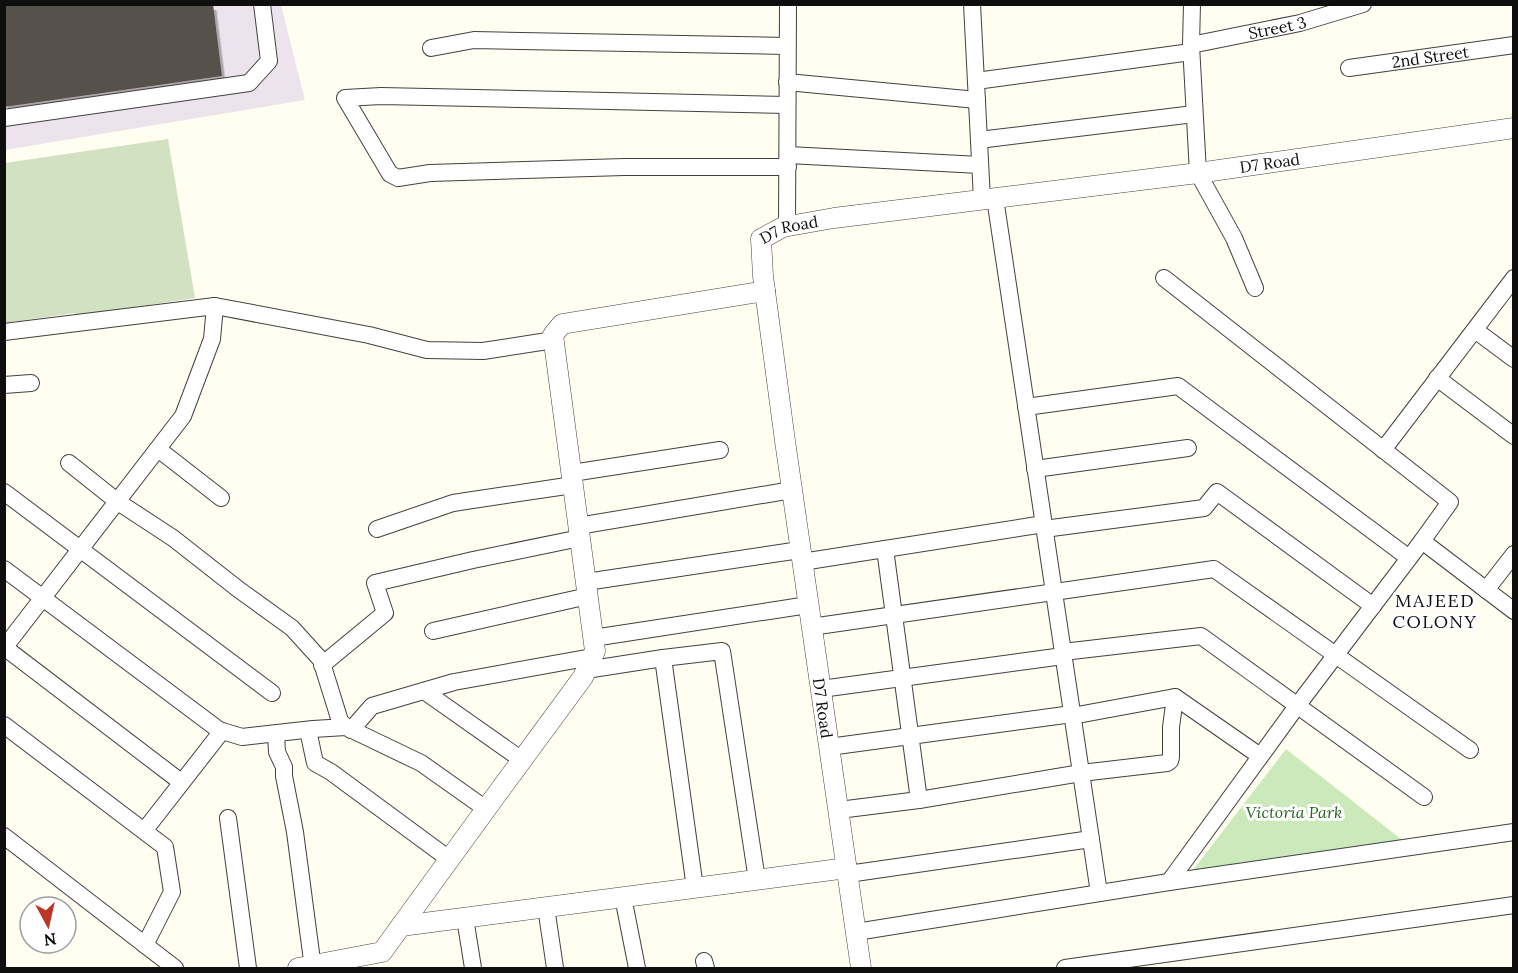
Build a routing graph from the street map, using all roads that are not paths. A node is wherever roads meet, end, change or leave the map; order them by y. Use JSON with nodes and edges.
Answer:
{"nodes":[{"id":1,"x":262,"y":4,"type":"edge"},
{"id":2,"x":788,"y":4,"type":"edge"},
{"id":3,"x":972,"y":4,"type":"edge"},
{"id":4,"x":1192,"y":4,"type":"edge"},
{"id":5,"x":1363,"y":4,"type":"edge"},
{"id":6,"x":1514,"y":45,"type":"edge"},
{"id":7,"x":788,"y":46,"type":"junction"},
{"id":8,"x":431,"y":48,"type":"dead end"},
{"id":9,"x":1191,"y":48,"type":"junction"},
{"id":10,"x":1349,"y":68,"type":"dead end"},
{"id":11,"x":976,"y":81,"type":"junction"},
{"id":12,"x":788,"y":82,"type":"junction"},
{"id":13,"x":977,"y":100,"type":"junction"},
{"id":14,"x":788,"y":105,"type":"junction"},
{"id":15,"x":1194,"y":114,"type":"junction"},
{"id":16,"x":4,"y":118,"type":"edge"},
{"id":17,"x":1514,"y":128,"type":"edge"},
{"id":18,"x":979,"y":140,"type":"junction"},
{"id":19,"x":788,"y":161,"type":"junction"},
{"id":20,"x":980,"y":165,"type":"junction"},
{"id":21,"x":1198,"y":173,"type":"junction"},
{"id":22,"x":988,"y":199,"type":"junction"},
{"id":23,"x":788,"y":226,"type":"junction"},
{"id":24,"x":1164,"y":278,"type":"dead end"},
{"id":25,"x":1513,"y":279,"type":"edge"},
{"id":26,"x":1255,"y":288,"type":"dead end"},
{"id":27,"x":765,"y":291,"type":"junction"},
{"id":28,"x":215,"y":306,"type":"junction"},
{"id":29,"x":1474,"y":330,"type":"junction"},
{"id":30,"x":4,"y":332,"type":"edge"},
{"id":31,"x":554,"y":340,"type":"junction"},
{"id":32,"x":1514,"y":359,"type":"edge"},
{"id":33,"x":1437,"y":378,"type":"junction"},
{"id":34,"x":32,"y":382,"type":"dead end"},
{"id":35,"x":4,"y":385,"type":"edge"},
{"id":36,"x":1026,"y":407,"type":"junction"},
{"id":37,"x":1514,"y":436,"type":"edge"},
{"id":38,"x":1188,"y":448,"type":"dead end"},
{"id":39,"x":158,"y":449,"type":"junction"},
{"id":40,"x":720,"y":450,"type":"dead end"},
{"id":41,"x":1383,"y":450,"type":"junction"},
{"id":42,"x":69,"y":463,"type":"dead end"},
{"id":43,"x":1035,"y":469,"type":"junction"},
{"id":44,"x":572,"y":479,"type":"junction"},
{"id":45,"x":792,"y":490,"type":"junction"},
{"id":46,"x":4,"y":492,"type":"edge"},
{"id":47,"x":221,"y":498,"type":"dead end"},
{"id":48,"x":118,"y":502,"type":"junction"},
{"id":49,"x":1044,"y":527,"type":"junction"},
{"id":50,"x":377,"y":529,"type":"dead end"},
{"id":51,"x":579,"y":532,"type":"junction"},
{"id":52,"x":1422,"y":541,"type":"junction"},
{"id":53,"x":885,"y":549,"type":"junction"},
{"id":54,"x":81,"y":550,"type":"junction"},
{"id":55,"x":1514,"y":554,"type":"edge"},
{"id":56,"x":801,"y":556,"type":"junction"},
{"id":57,"x":1409,"y":558,"type":"junction"},
{"id":58,"x":4,"y":569,"type":"edge"},
{"id":59,"x":587,"y":589,"type":"junction"},
{"id":60,"x":1486,"y":590,"type":"junction"},
{"id":61,"x":1054,"y":592,"type":"junction"},
{"id":62,"x":43,"y":598,"type":"junction"},
{"id":63,"x":808,"y":605,"type":"junction"},
{"id":64,"x":1373,"y":606,"type":"junction"},
{"id":65,"x":1514,"y":611,"type":"edge"},
{"id":66,"x":894,"y":615,"type":"junction"},
{"id":67,"x":812,"y":627,"type":"junction"},
{"id":68,"x":433,"y":631,"type":"dead end"},
{"id":69,"x":5,"y":647,"type":"edge"},
{"id":70,"x":1063,"y":654,"type":"junction"},
{"id":71,"x":591,"y":655,"type":"junction"},
{"id":72,"x":1336,"y":655,"type":"junction"},
{"id":73,"x":663,"y":658,"type":"junction"},
{"id":74,"x":322,"y":665,"type":"junction"},
{"id":75,"x":902,"y":678,"type":"junction"},
{"id":76,"x":820,"y":689,"type":"junction"},
{"id":77,"x":424,"y":691,"type":"junction"},
{"id":78,"x":272,"y":693,"type":"dead end"},
{"id":79,"x":1175,"y":697,"type":"junction"},
{"id":80,"x":1298,"y":706,"type":"junction"},
{"id":81,"x":1072,"y":715,"type":"junction"},
{"id":82,"x":4,"y":725,"type":"edge"},
{"id":83,"x":348,"y":728,"type":"junction"},
{"id":84,"x":308,"y":730,"type":"junction"},
{"id":85,"x":222,"y":731,"type":"junction"},
{"id":86,"x":276,"y":734,"type":"junction"},
{"id":87,"x":910,"y":736,"type":"junction"},
{"id":88,"x":829,"y":747,"type":"junction"},
{"id":89,"x":1470,"y":750,"type":"dead end"},
{"id":90,"x":1260,"y":756,"type":"junction"},
{"id":91,"x":522,"y":760,"type":"junction"},
{"id":92,"x":1081,"y":773,"type":"junction"},
{"id":93,"x":181,"y":783,"type":"junction"},
{"id":94,"x":1424,"y":797,"type":"dead end"},
{"id":95,"x":920,"y":800,"type":"junction"},
{"id":96,"x":486,"y":808,"type":"junction"},
{"id":97,"x":838,"y":810,"type":"junction"},
{"id":98,"x":228,"y":818,"type":"dead end"},
{"id":99,"x":144,"y":831,"type":"junction"},
{"id":100,"x":1514,"y":832,"type":"edge"},
{"id":101,"x":4,"y":836,"type":"edge"},
{"id":102,"x":1091,"y":839,"type":"junction"},
{"id":103,"x":449,"y":859,"type":"junction"},
{"id":104,"x":847,"y":871,"type":"junction"},
{"id":105,"x":757,"y":880,"type":"junction"},
{"id":106,"x":1169,"y":882,"type":"junction"},
{"id":107,"x":695,"y":888,"type":"junction"},
{"id":108,"x":1099,"y":893,"type":"junction"},
{"id":109,"x":623,"y":897,"type":"junction"},
{"id":110,"x":1514,"y":905,"type":"edge"},
{"id":111,"x":546,"y":908,"type":"junction"},
{"id":112,"x":465,"y":918,"type":"junction"},
{"id":113,"x":400,"y":926,"type":"junction"},
{"id":114,"x":856,"y":932,"type":"junction"},
{"id":115,"x":145,"y":945,"type":"junction"},
{"id":116,"x":308,"y":968,"type":"edge"},
{"id":117,"x":175,"y":969,"type":"edge"},
{"id":118,"x":248,"y":969,"type":"edge"},
{"id":119,"x":473,"y":969,"type":"edge"},
{"id":120,"x":555,"y":969,"type":"edge"},
{"id":121,"x":637,"y":969,"type":"edge"},
{"id":122,"x":861,"y":969,"type":"edge"},
{"id":123,"x":1065,"y":969,"type":"edge"}],
"edges":[{"from":1,"to":16,"type":"street"},
{"from":2,"to":7,"type":"street"},
{"from":3,"to":11,"type":"street"},
{"from":4,"to":9,"type":"street"},
{"from":5,"to":9,"type":"street","name":"Street 3"},
{"from":6,"to":10,"type":"street","name":"2nd Street"},
{"from":7,"to":8,"type":"street"},
{"from":7,"to":12,"type":"street"},
{"from":9,"to":11,"type":"street","name":"Street 3"},
{"from":9,"to":15,"type":"street"},
{"from":11,"to":13,"type":"street"},
{"from":12,"to":13,"type":"street"},
{"from":12,"to":14,"type":"street"},
{"from":13,"to":18,"type":"street"},
{"from":14,"to":19,"type":"street"},
{"from":14,"to":19,"type":"street"},
{"from":15,"to":18,"type":"street"},
{"from":15,"to":21,"type":"street"},
{"from":17,"to":21,"type":"street","name":"D7 Road"},
{"from":18,"to":20,"type":"street"},
{"from":19,"to":20,"type":"street"},
{"from":19,"to":23,"type":"street"},
{"from":20,"to":22,"type":"street"},
{"from":21,"to":22,"type":"street","name":"D7 Road"},
{"from":21,"to":26,"type":"street"},
{"from":22,"to":23,"type":"street","name":"D7 Road"},
{"from":22,"to":36,"type":"street"},
{"from":23,"to":27,"type":"street","name":"D7 Road"},
{"from":24,"to":41,"type":"street"},
{"from":25,"to":29,"type":"street"},
{"from":27,"to":31,"type":"street"},
{"from":27,"to":45,"type":"street","name":"D7 Road"},
{"from":28,"to":30,"type":"street"},
{"from":28,"to":31,"type":"street"},
{"from":28,"to":39,"type":"street"},
{"from":29,"to":32,"type":"street"},
{"from":29,"to":33,"type":"street"},
{"from":31,"to":44,"type":"street"},
{"from":33,"to":37,"type":"street"},
{"from":33,"to":41,"type":"street"},
{"from":34,"to":35,"type":"street"},
{"from":36,"to":43,"type":"street"},
{"from":36,"to":57,"type":"street"},
{"from":38,"to":43,"type":"street"},
{"from":39,"to":47,"type":"street"},
{"from":39,"to":48,"type":"street"},
{"from":40,"to":44,"type":"street"},
{"from":41,"to":52,"type":"street"},
{"from":42,"to":48,"type":"street"},
{"from":43,"to":49,"type":"street"},
{"from":44,"to":50,"type":"street"},
{"from":44,"to":51,"type":"street"},
{"from":45,"to":51,"type":"street"},
{"from":45,"to":56,"type":"street","name":"D7 Road"},
{"from":46,"to":54,"type":"street"},
{"from":48,"to":54,"type":"street"},
{"from":48,"to":74,"type":"street"},
{"from":49,"to":53,"type":"street"},
{"from":49,"to":61,"type":"street"},
{"from":49,"to":64,"type":"street"},
{"from":51,"to":59,"type":"street"},
{"from":51,"to":74,"type":"street"},
{"from":52,"to":57,"type":"street"},
{"from":52,"to":60,"type":"street"},
{"from":53,"to":56,"type":"street"},
{"from":53,"to":66,"type":"street"},
{"from":54,"to":62,"type":"street"},
{"from":54,"to":78,"type":"street"},
{"from":55,"to":60,"type":"street"},
{"from":56,"to":59,"type":"street"},
{"from":56,"to":63,"type":"street","name":"D7 Road"},
{"from":57,"to":64,"type":"street"},
{"from":58,"to":62,"type":"street"},
{"from":59,"to":68,"type":"street"},
{"from":59,"to":71,"type":"street"},
{"from":60,"to":65,"type":"street"},
{"from":61,"to":66,"type":"street"},
{"from":61,"to":70,"type":"street"},
{"from":61,"to":72,"type":"street"},
{"from":62,"to":69,"type":"street"},
{"from":62,"to":85,"type":"street"},
{"from":63,"to":67,"type":"street","name":"D7 Road"},
{"from":63,"to":71,"type":"street"},
{"from":64,"to":72,"type":"street"},
{"from":66,"to":67,"type":"street"},
{"from":66,"to":75,"type":"street"},
{"from":67,"to":76,"type":"street","name":"D7 Road"},
{"from":69,"to":93,"type":"street"},
{"from":70,"to":75,"type":"street"},
{"from":70,"to":80,"type":"street"},
{"from":70,"to":81,"type":"street"},
{"from":71,"to":73,"type":"street"},
{"from":71,"to":77,"type":"street"},
{"from":71,"to":91,"type":"street"},
{"from":72,"to":80,"type":"street"},
{"from":72,"to":89,"type":"street"},
{"from":73,"to":105,"type":"street"},
{"from":73,"to":107,"type":"street"},
{"from":74,"to":83,"type":"street"},
{"from":75,"to":76,"type":"street"},
{"from":75,"to":87,"type":"street"},
{"from":76,"to":88,"type":"street","name":"D7 Road"},
{"from":77,"to":83,"type":"street"},
{"from":77,"to":91,"type":"street"},
{"from":79,"to":81,"type":"street"},
{"from":79,"to":90,"type":"street"},
{"from":79,"to":92,"type":"street"},
{"from":80,"to":90,"type":"street"},
{"from":80,"to":94,"type":"street"},
{"from":81,"to":87,"type":"street"},
{"from":81,"to":92,"type":"street"},
{"from":82,"to":99,"type":"street"},
{"from":83,"to":84,"type":"street"},
{"from":83,"to":96,"type":"street"},
{"from":84,"to":86,"type":"street"},
{"from":84,"to":103,"type":"street"},
{"from":85,"to":86,"type":"street"},
{"from":85,"to":93,"type":"street"},
{"from":86,"to":116,"type":"street"},
{"from":87,"to":88,"type":"street"},
{"from":87,"to":95,"type":"street"},
{"from":88,"to":97,"type":"street","name":"D7 Road"},
{"from":90,"to":106,"type":"street"},
{"from":91,"to":96,"type":"street"},
{"from":92,"to":95,"type":"street"},
{"from":92,"to":102,"type":"street"},
{"from":93,"to":99,"type":"street"},
{"from":95,"to":97,"type":"street"},
{"from":96,"to":103,"type":"street"},
{"from":97,"to":104,"type":"street","name":"D7 Road"},
{"from":98,"to":118,"type":"street"},
{"from":99,"to":115,"type":"street"},
{"from":100,"to":106,"type":"street"},
{"from":101,"to":115,"type":"street"},
{"from":102,"to":104,"type":"street"},
{"from":102,"to":108,"type":"street"},
{"from":103,"to":113,"type":"street"},
{"from":104,"to":105,"type":"street"},
{"from":104,"to":114,"type":"street","name":"D7 Road"},
{"from":105,"to":107,"type":"street"},
{"from":106,"to":108,"type":"street"},
{"from":107,"to":109,"type":"street"},
{"from":108,"to":114,"type":"street"},
{"from":109,"to":111,"type":"street"},
{"from":109,"to":121,"type":"street"},
{"from":110,"to":123,"type":"street"},
{"from":111,"to":112,"type":"street"},
{"from":111,"to":120,"type":"street"},
{"from":112,"to":113,"type":"street"},
{"from":112,"to":119,"type":"street"},
{"from":113,"to":116,"type":"street"},
{"from":114,"to":122,"type":"street","name":"D7 Road"},
{"from":115,"to":117,"type":"street"}]}
